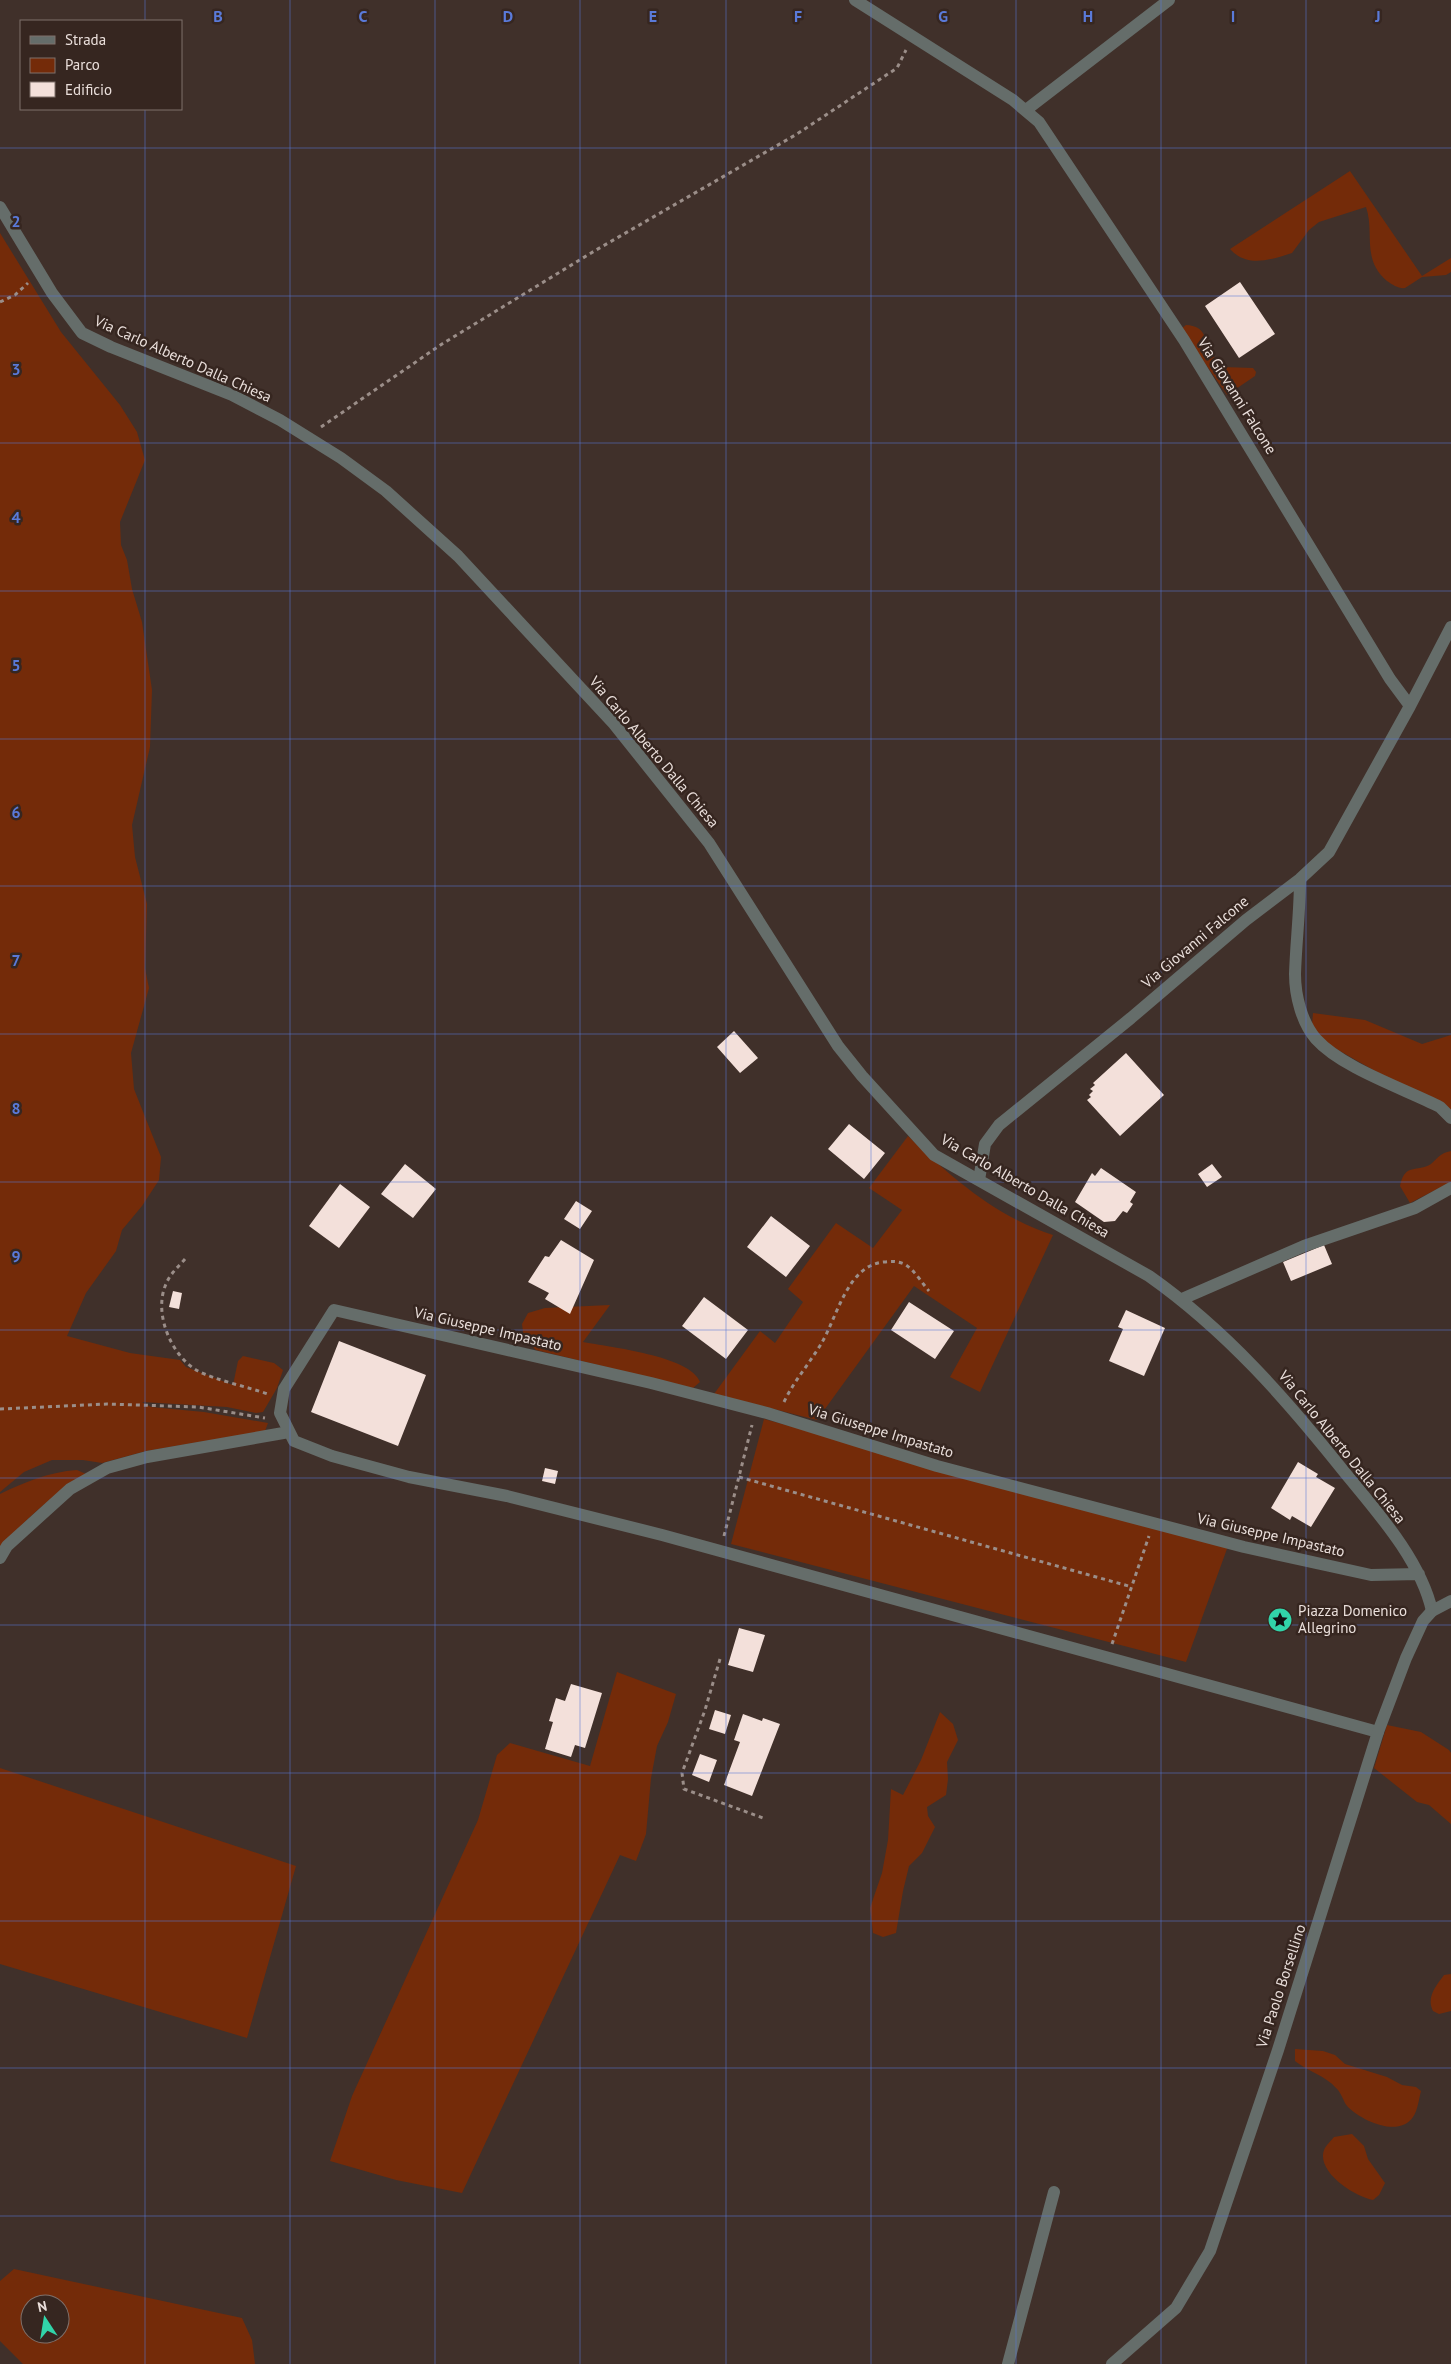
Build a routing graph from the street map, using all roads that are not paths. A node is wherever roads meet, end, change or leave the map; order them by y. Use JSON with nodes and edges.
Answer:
{"nodes":[{"id":1,"x":855,"y":0,"type":"edge"},
{"id":2,"x":1169,"y":0,"type":"edge"},
{"id":3,"x":1026,"y":110,"type":"junction"},
{"id":4,"x":0,"y":207,"type":"edge"},
{"id":5,"x":1451,"y":627,"type":"edge"},
{"id":6,"x":1410,"y":706,"type":"junction"},
{"id":7,"x":1300,"y":878,"type":"junction"},
{"id":8,"x":1451,"y":1118,"type":"edge"},
{"id":9,"x":979,"y":1180,"type":"junction"},
{"id":10,"x":1451,"y":1188,"type":"edge"},
{"id":11,"x":1182,"y":1299,"type":"junction"},
{"id":12,"x":286,"y":1426,"type":"junction"},
{"id":13,"x":0,"y":1558,"type":"edge"},
{"id":14,"x":1419,"y":1574,"type":"junction"},
{"id":15,"x":1451,"y":1602,"type":"edge"},
{"id":16,"x":1432,"y":1611,"type":"junction"},
{"id":17,"x":1378,"y":1732,"type":"junction"},
{"id":18,"x":1054,"y":2192,"type":"dead end"},
{"id":19,"x":1008,"y":2364,"type":"edge"},
{"id":20,"x":1112,"y":2364,"type":"edge"}],
"edges":[{"from":1,"to":3,"type":"street","name":"Via Giovanni Falcone"},
{"from":2,"to":3,"type":"street"},
{"from":3,"to":6,"type":"street","name":"Via Giovanni Falcone"},
{"from":4,"to":9,"type":"street","name":"Via Carlo Alberto Dalla Chiesa"},
{"from":5,"to":6,"type":"street","name":"Via Giovanni Falcone"},
{"from":6,"to":7,"type":"street","name":"Via Giovanni Falcone"},
{"from":7,"to":8,"type":"street"},
{"from":7,"to":9,"type":"street","name":"Via Giovanni Falcone"},
{"from":9,"to":11,"type":"street","name":"Via Carlo Alberto Dalla Chiesa"},
{"from":10,"to":11,"type":"street"},
{"from":11,"to":14,"type":"street","name":"Via Carlo Alberto Dalla Chiesa"},
{"from":12,"to":13,"type":"street"},
{"from":12,"to":14,"type":"street","name":"Via Giuseppe Impastato"},
{"from":12,"to":17,"type":"street"},
{"from":14,"to":16,"type":"street","name":"Via Carlo Alberto Dalla Chiesa"},
{"from":15,"to":16,"type":"street","name":"Via Paolo Borsellino"},
{"from":16,"to":17,"type":"street","name":"Via Paolo Borsellino"},
{"from":17,"to":20,"type":"street","name":"Via Paolo Borsellino"},
{"from":18,"to":19,"type":"street"}]}
